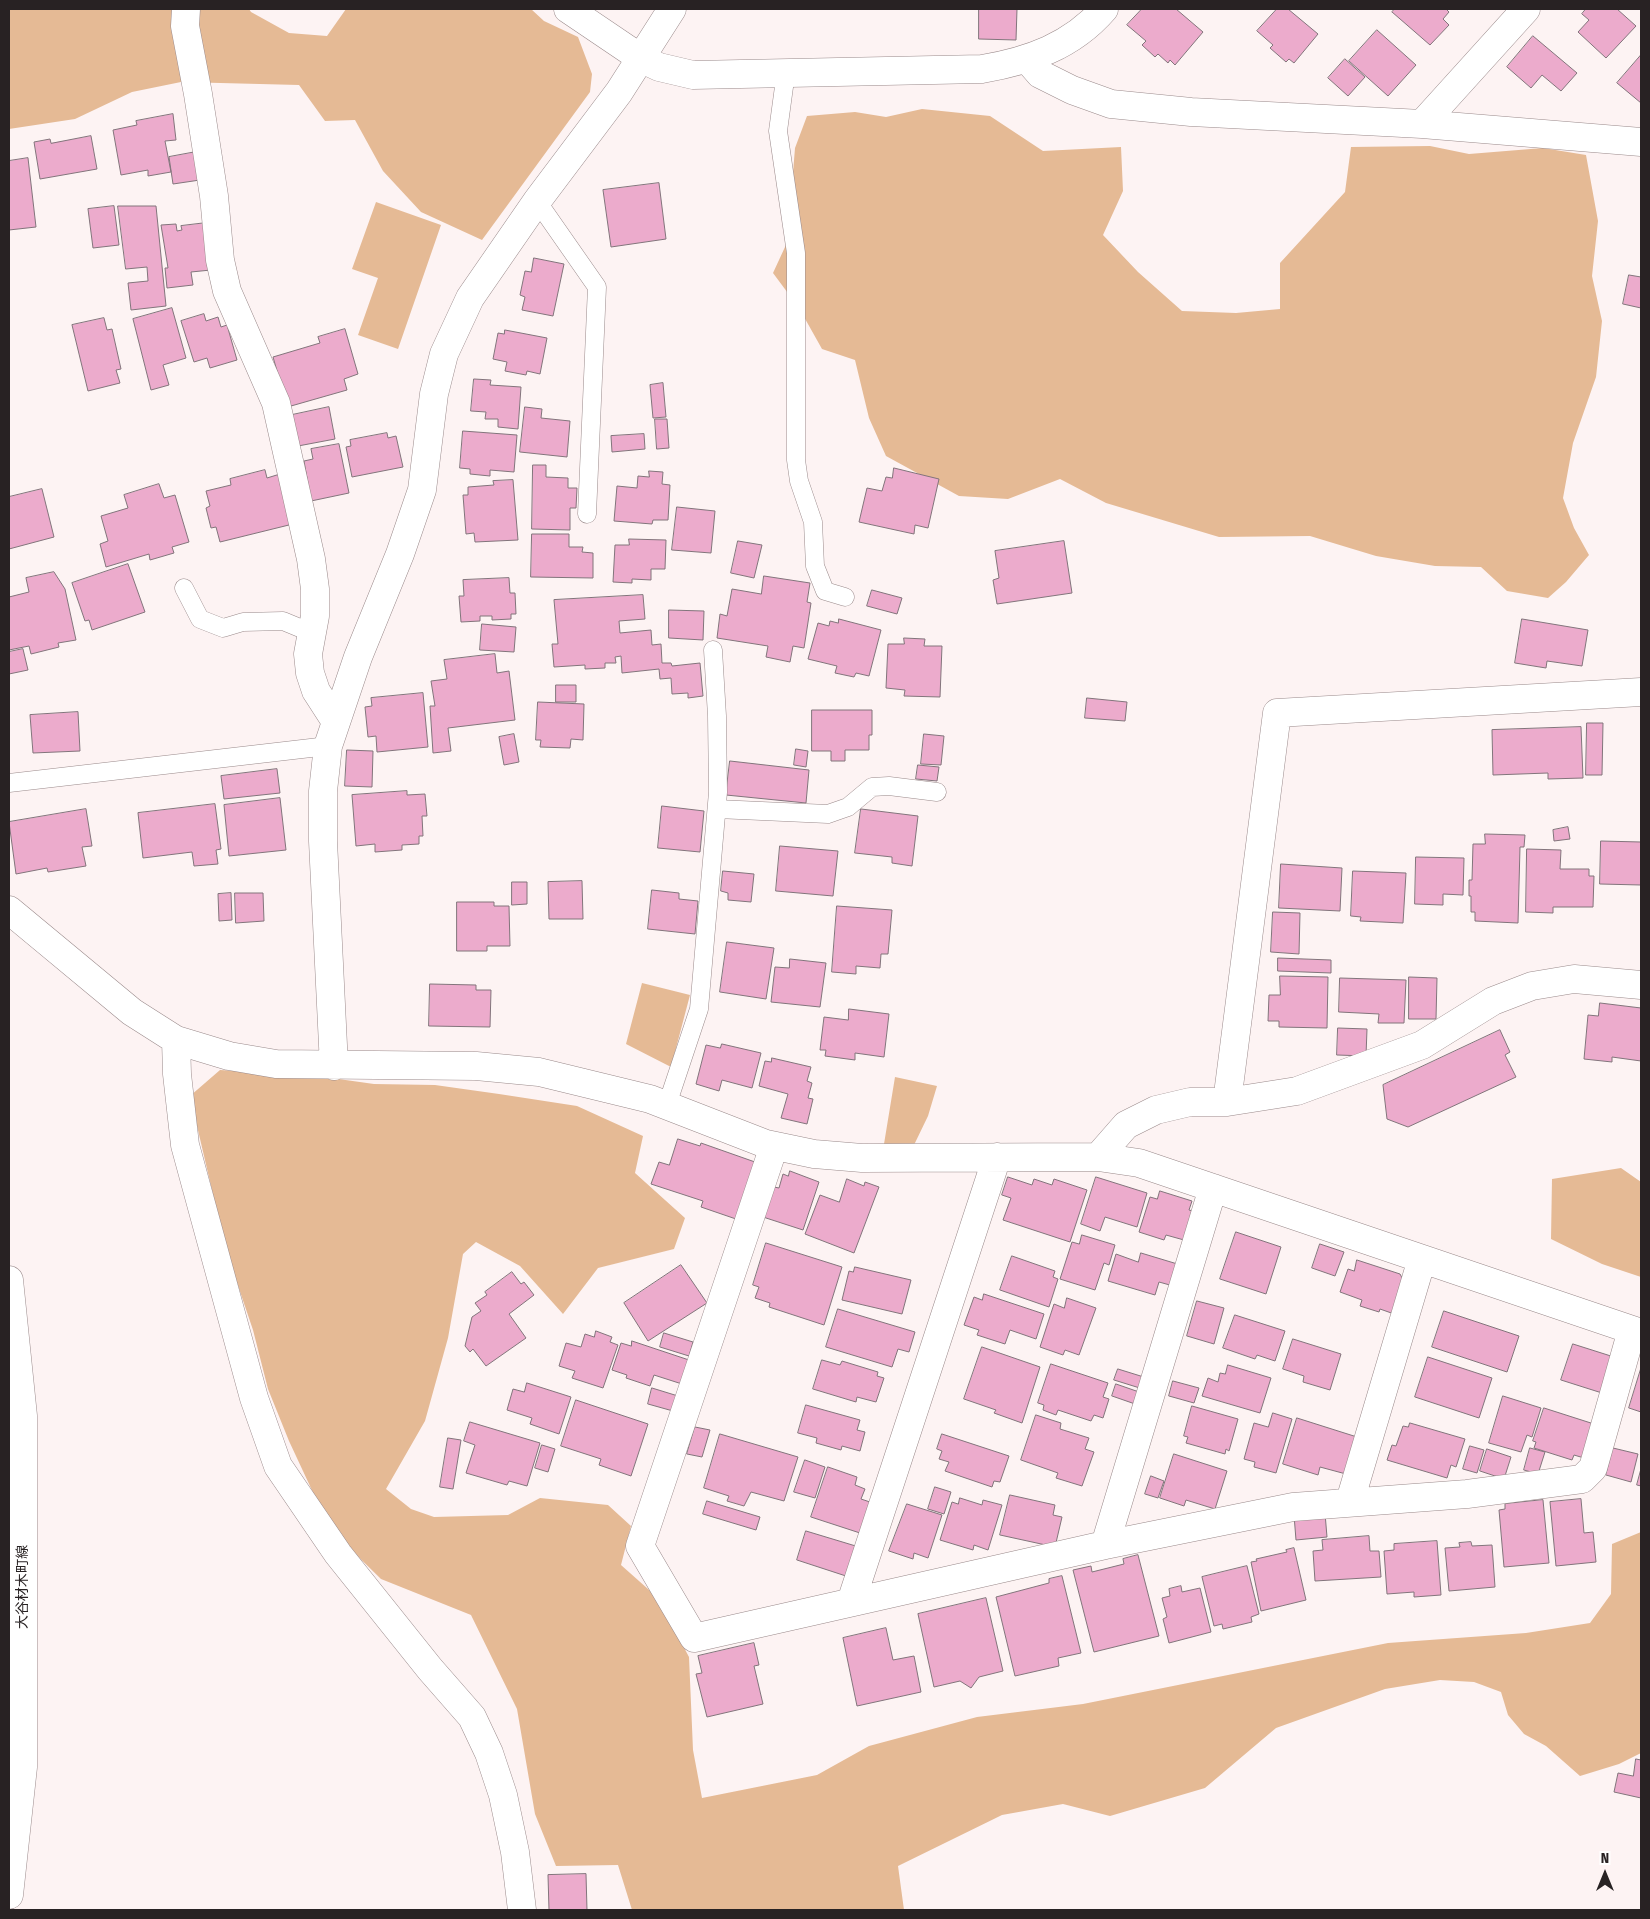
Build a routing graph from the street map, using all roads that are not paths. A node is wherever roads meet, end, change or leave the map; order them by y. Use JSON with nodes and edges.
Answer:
{"nodes":[{"id":1,"x":186,"y":9,"type":"edge"},
{"id":2,"x":568,"y":9,"type":"edge"},
{"id":3,"x":672,"y":9,"type":"edge"},
{"id":4,"x":1104,"y":9,"type":"edge"},
{"id":5,"x":1526,"y":9,"type":"edge"},
{"id":6,"x":642,"y":59,"type":"junction"},
{"id":7,"x":1027,"y":60,"type":"junction"},
{"id":8,"x":786,"y":72,"type":"junction"},
{"id":9,"x":1422,"y":124,"type":"junction"},
{"id":10,"x":1641,"y":142,"type":"edge"},
{"id":11,"x":537,"y":201,"type":"junction"},
{"id":12,"x":587,"y":514,"type":"dead end"},
{"id":13,"x":184,"y":588,"type":"dead end"},
{"id":14,"x":844,"y":597,"type":"dead end"},
{"id":15,"x":312,"y":633,"type":"junction"},
{"id":16,"x":713,"y":650,"type":"dead end"},
{"id":17,"x":1641,"y":692,"type":"edge"},
{"id":18,"x":332,"y":734,"type":"junction"},
{"id":19,"x":9,"y":783,"type":"edge"},
{"id":20,"x":937,"y":792,"type":"dead end"},
{"id":21,"x":717,"y":809,"type":"junction"},
{"id":22,"x":9,"y":910,"type":"edge"},
{"id":23,"x":1641,"y":985,"type":"edge"},
{"id":24,"x":176,"y":1040,"type":"junction"},
{"id":25,"x":334,"y":1066,"type":"junction"},
{"id":26,"x":1227,"y":1102,"type":"junction"},
{"id":27,"x":667,"y":1105,"type":"junction"},
{"id":28,"x":774,"y":1146,"type":"junction"},
{"id":29,"x":997,"y":1157,"type":"junction"},
{"id":30,"x":1098,"y":1157,"type":"junction"},
{"id":31,"x":1213,"y":1188,"type":"junction"},
{"id":32,"x":1422,"y":1259,"type":"junction"},
{"id":33,"x":9,"y":1280,"type":"edge"},
{"id":34,"x":1637,"y":1332,"type":"edge"},
{"id":35,"x":1350,"y":1501,"type":"junction"},
{"id":36,"x":1105,"y":1545,"type":"junction"},
{"id":37,"x":852,"y":1602,"type":"junction"},
{"id":38,"x":9,"y":1895,"type":"edge"},
{"id":39,"x":522,"y":1910,"type":"edge"}],
"edges":[{"from":1,"to":15,"type":"street"},
{"from":2,"to":6,"type":"street"},
{"from":3,"to":6,"type":"street"},
{"from":4,"to":7,"type":"street"},
{"from":5,"to":9,"type":"street"},
{"from":6,"to":8,"type":"street"},
{"from":6,"to":11,"type":"street"},
{"from":7,"to":8,"type":"street"},
{"from":7,"to":9,"type":"street"},
{"from":8,"to":14,"type":"lane"},
{"from":9,"to":10,"type":"street"},
{"from":11,"to":12,"type":"lane"},
{"from":11,"to":18,"type":"street"},
{"from":13,"to":15,"type":"lane"},
{"from":15,"to":18,"type":"street"},
{"from":16,"to":21,"type":"lane"},
{"from":17,"to":26,"type":"street"},
{"from":18,"to":19,"type":"lane"},
{"from":18,"to":25,"type":"street"},
{"from":20,"to":21,"type":"lane"},
{"from":21,"to":27,"type":"lane"},
{"from":22,"to":24,"type":"street"},
{"from":23,"to":26,"type":"street"},
{"from":24,"to":25,"type":"street"},
{"from":24,"to":39,"type":"street"},
{"from":25,"to":27,"type":"street"},
{"from":26,"to":30,"type":"street"},
{"from":27,"to":28,"type":"street"},
{"from":28,"to":29,"type":"street"},
{"from":28,"to":37,"type":"street"},
{"from":29,"to":30,"type":"street"},
{"from":29,"to":37,"type":"street"},
{"from":30,"to":31,"type":"street"},
{"from":31,"to":32,"type":"street"},
{"from":31,"to":36,"type":"street"},
{"from":32,"to":34,"type":"street"},
{"from":32,"to":35,"type":"street"},
{"from":33,"to":38,"type":"street","name":"大谷材木町線"},
{"from":34,"to":35,"type":"street"},
{"from":35,"to":36,"type":"street"},
{"from":36,"to":37,"type":"street"}]}
